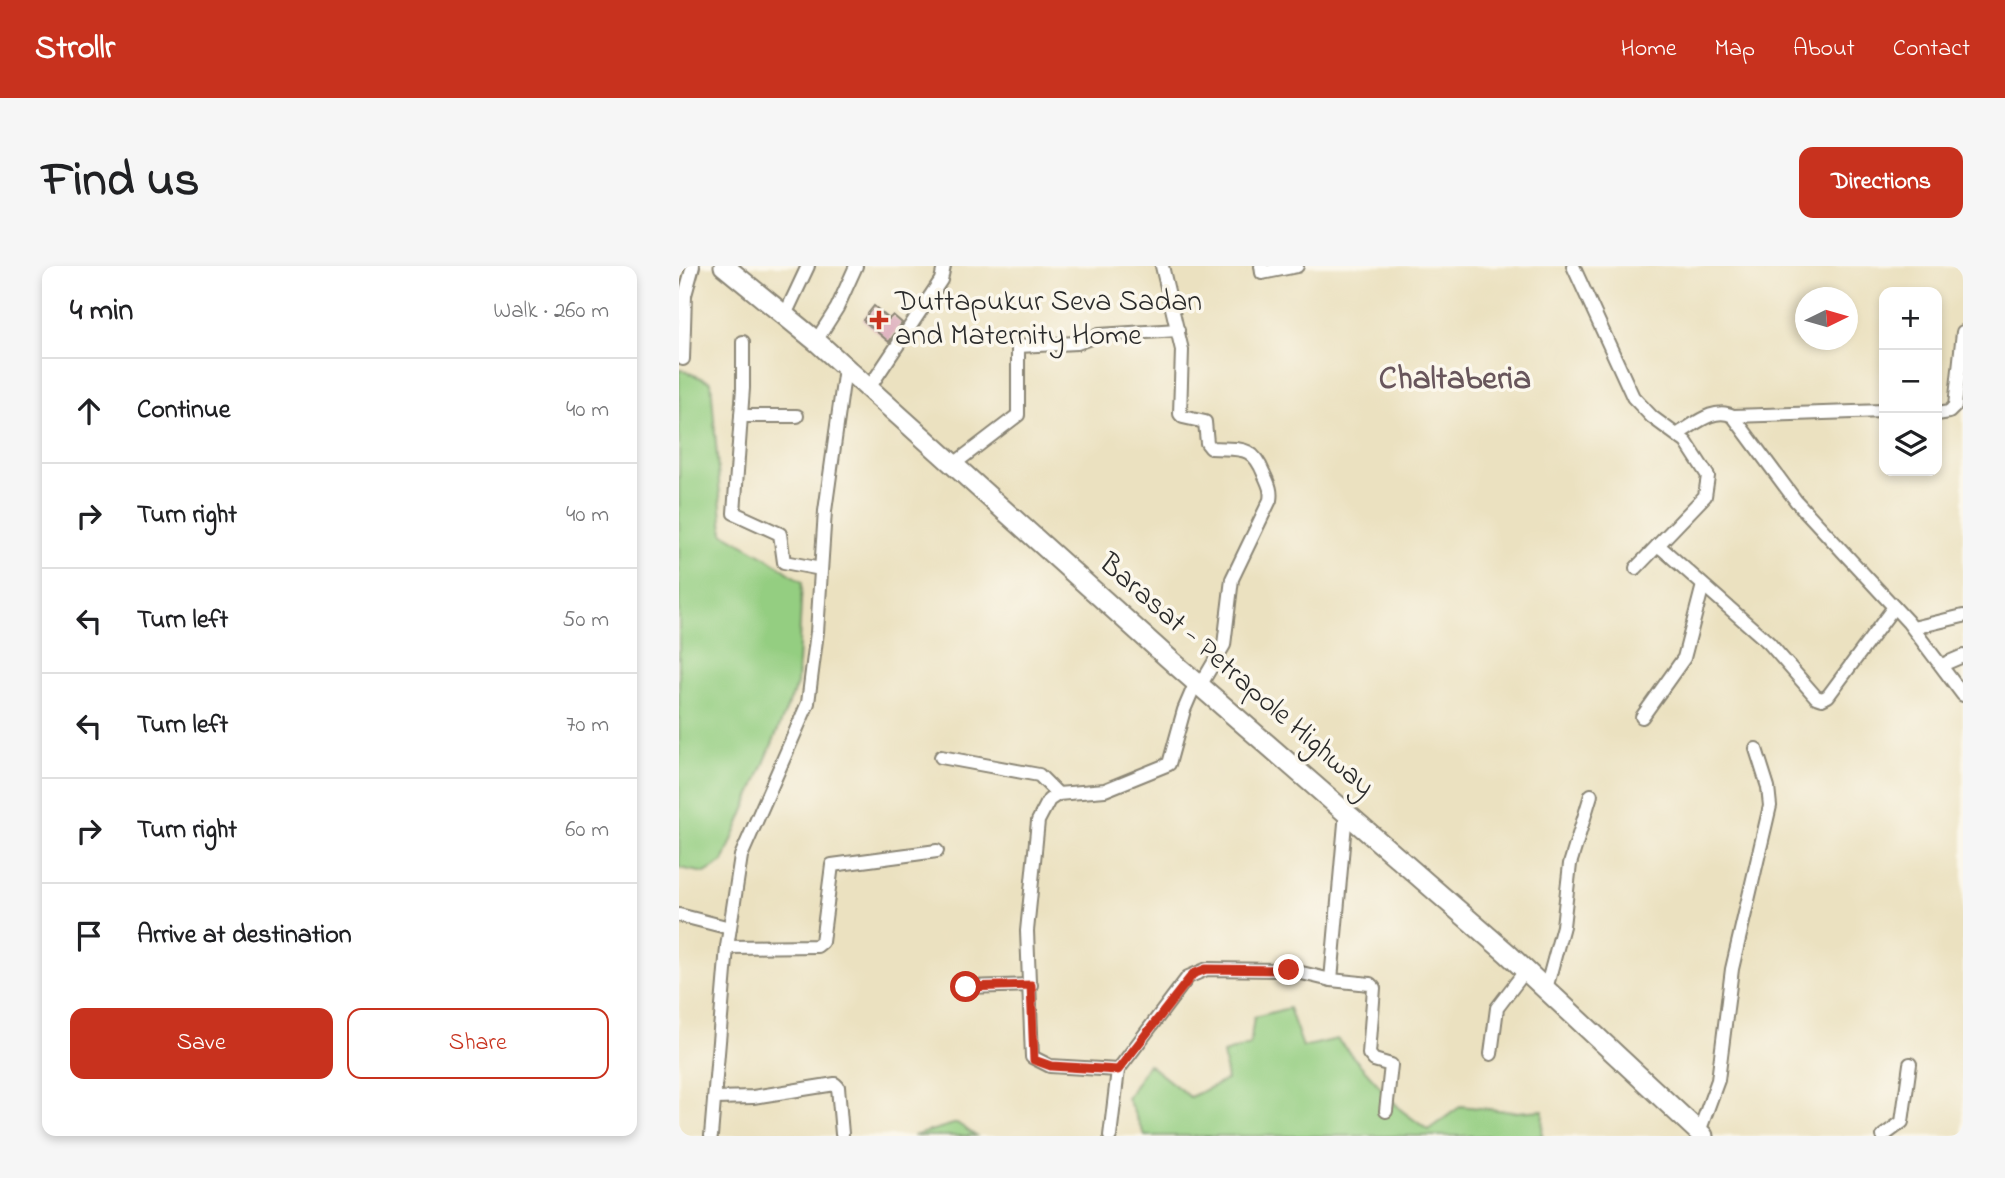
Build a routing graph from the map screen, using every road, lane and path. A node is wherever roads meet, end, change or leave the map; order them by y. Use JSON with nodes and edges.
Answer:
{"nodes":[{"id":1,"x":693,"y":266,"type":"edge"},
{"id":2,"x":808,"y":266,"type":"edge"},
{"id":3,"x":856,"y":266,"type":"edge"},
{"id":4,"x":944,"y":266,"type":"edge"},
{"id":5,"x":1163,"y":266,"type":"edge"},
{"id":6,"x":1261,"y":266,"type":"edge"},
{"id":7,"x":1297,"y":266,"type":"edge"},
{"id":8,"x":1573,"y":266,"type":"edge"},
{"id":9,"x":732,"y":269,"type":"edge"},
{"id":10,"x":785,"y":315,"type":"junction"},
{"id":11,"x":1178,"y":330,"type":"junction"},
{"id":12,"x":1963,"y":332,"type":"edge"},
{"id":13,"x":816,"y":341,"type":"junction"},
{"id":14,"x":743,"y":342,"type":"dead end"},
{"id":15,"x":683,"y":359,"type":"dead end"},
{"id":16,"x":845,"y":368,"type":"junction"},
{"id":17,"x":870,"y":388,"type":"junction"},
{"id":18,"x":1879,"y":411,"type":"edge"},
{"id":19,"x":1942,"y":413,"type":"edge"},
{"id":20,"x":741,"y":416,"type":"junction"},
{"id":21,"x":797,"y":416,"type":"dead end"},
{"id":22,"x":1733,"y":416,"type":"junction"},
{"id":23,"x":1678,"y":435,"type":"junction"},
{"id":24,"x":954,"y":464,"type":"junction"},
{"id":25,"x":1658,"y":545,"type":"junction"},
{"id":26,"x":1636,"y":568,"type":"dead end"},
{"id":27,"x":821,"y":569,"type":"junction"},
{"id":28,"x":1703,"y":585,"type":"junction"},
{"id":29,"x":1894,"y":607,"type":"junction"},
{"id":30,"x":1963,"y":616,"type":"edge"},
{"id":31,"x":1913,"y":628,"type":"junction"},
{"id":32,"x":1963,"y":656,"type":"edge"},
{"id":33,"x":1942,"y":665,"type":"junction"},
{"id":34,"x":1198,"y":684,"type":"junction"},
{"id":35,"x":1963,"y":695,"type":"edge"},
{"id":36,"x":1642,"y":717,"type":"dead end"},
{"id":37,"x":1756,"y":748,"type":"dead end"},
{"id":38,"x":941,"y":757,"type":"dead end"},
{"id":39,"x":1058,"y":794,"type":"junction"},
{"id":40,"x":1591,"y":795,"type":"dead end"},
{"id":41,"x":1346,"y":812,"type":"junction"},
{"id":42,"x":937,"y":851,"type":"dead end"},
{"id":43,"x":679,"y":915,"type":"edge"},
{"id":44,"x":730,"y":928,"type":"junction"},
{"id":45,"x":727,"y":947,"type":"junction"},
{"id":46,"x":1526,"y":970,"type":"junction"},
{"id":47,"x":1331,"y":980,"type":"junction"},
{"id":48,"x":1031,"y":985,"type":"junction"},
{"id":49,"x":966,"y":987,"type":"dead end"},
{"id":50,"x":1546,"y":989,"type":"junction"},
{"id":51,"x":1491,"y":1054,"type":"dead end"},
{"id":52,"x":1910,"y":1064,"type":"dead end"},
{"id":53,"x":1118,"y":1070,"type":"junction"},
{"id":54,"x":715,"y":1098,"type":"junction"},
{"id":55,"x":1385,"y":1111,"type":"dead end"},
{"id":56,"x":842,"y":1134,"type":"dead end"},
{"id":57,"x":1701,"y":1134,"type":"edge"},
{"id":58,"x":711,"y":1136,"type":"edge"},
{"id":59,"x":1110,"y":1136,"type":"edge"},
{"id":60,"x":1883,"y":1136,"type":"edge"}],
"edges":[{"from":1,"to":15,"type":"street"},
{"from":2,"to":10,"type":"street"},
{"from":3,"to":13,"type":"street"},
{"from":4,"to":17,"type":"street"},
{"from":5,"to":11,"type":"street"},
{"from":6,"to":7,"type":"street"},
{"from":8,"to":23,"type":"street"},
{"from":9,"to":10,"type":"highway","name":"Barasat - Petrapole Highway"},
{"from":10,"to":13,"type":"highway","name":"Barasat - Petrapole Highway"},
{"from":11,"to":24,"type":"street"},
{"from":11,"to":34,"type":"street"},
{"from":12,"to":19,"type":"street"},
{"from":13,"to":16,"type":"highway","name":"Barasat - Petrapole Highway"},
{"from":14,"to":20,"type":"street"},
{"from":16,"to":17,"type":"highway","name":"Barasat - Petrapole Highway"},
{"from":16,"to":27,"type":"street"},
{"from":17,"to":24,"type":"highway","name":"Barasat - Petrapole Highway"},
{"from":18,"to":22,"type":"street"},
{"from":20,"to":21,"type":"street"},
{"from":20,"to":27,"type":"street"},
{"from":22,"to":23,"type":"street"},
{"from":22,"to":29,"type":"street"},
{"from":23,"to":25,"type":"street"},
{"from":24,"to":34,"type":"highway","name":"Barasat - Petrapole Highway"},
{"from":25,"to":26,"type":"street"},
{"from":25,"to":28,"type":"street"},
{"from":27,"to":44,"type":"street"},
{"from":28,"to":29,"type":"street"},
{"from":28,"to":36,"type":"street"},
{"from":29,"to":31,"type":"street"},
{"from":30,"to":31,"type":"street"},
{"from":31,"to":33,"type":"street"},
{"from":32,"to":33,"type":"street"},
{"from":33,"to":35,"type":"street"},
{"from":34,"to":39,"type":"street"},
{"from":34,"to":41,"type":"highway","name":"Barasat - Petrapole Highway"},
{"from":37,"to":57,"type":"street"},
{"from":38,"to":39,"type":"street"},
{"from":39,"to":48,"type":"street"},
{"from":40,"to":50,"type":"street"},
{"from":41,"to":46,"type":"highway","name":"Barasat - Petrapole Highway"},
{"from":41,"to":47,"type":"street"},
{"from":42,"to":45,"type":"street"},
{"from":43,"to":44,"type":"street"},
{"from":44,"to":45,"type":"street"},
{"from":45,"to":54,"type":"street"},
{"from":46,"to":50,"type":"highway","name":"Barasat - Petrapole Highway"},
{"from":46,"to":51,"type":"street"},
{"from":47,"to":53,"type":"street"},
{"from":47,"to":55,"type":"street"},
{"from":48,"to":49,"type":"street"},
{"from":48,"to":53,"type":"street"},
{"from":50,"to":57,"type":"highway","name":"Barasat - Petrapole Highway"},
{"from":52,"to":60,"type":"street"},
{"from":53,"to":59,"type":"street"},
{"from":54,"to":56,"type":"street"},
{"from":54,"to":58,"type":"street"}]}
